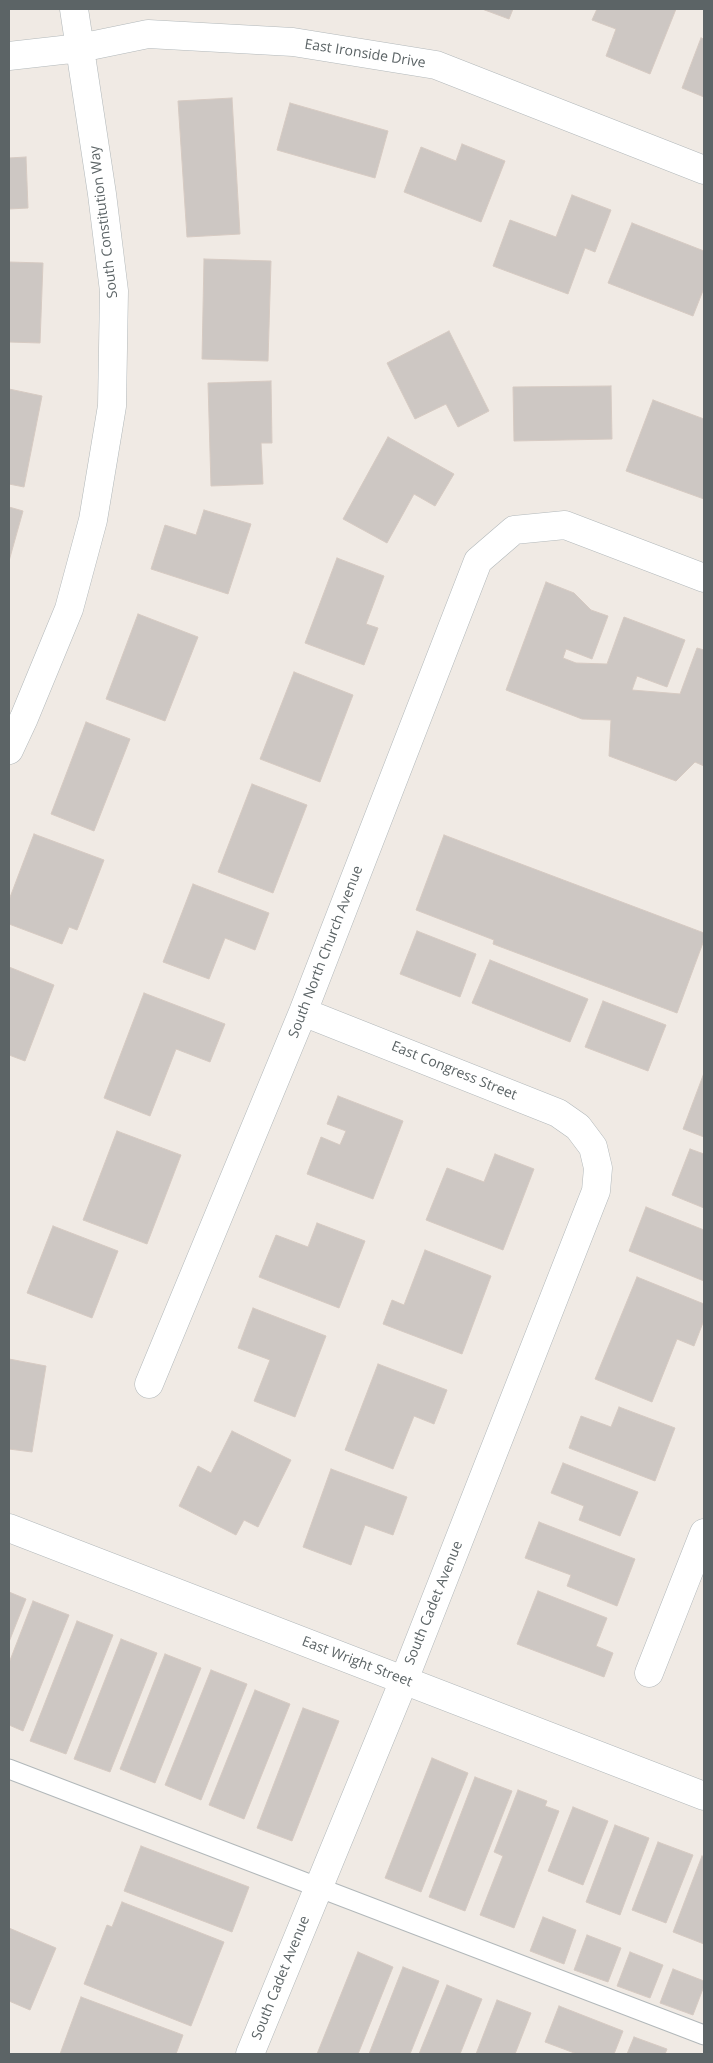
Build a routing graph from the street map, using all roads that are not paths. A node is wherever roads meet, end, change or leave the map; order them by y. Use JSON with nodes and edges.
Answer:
{"nodes":[{"id":1,"x":74,"y":9,"type":"edge"},
{"id":2,"x":80,"y":48,"type":"junction"},
{"id":3,"x":9,"y":56,"type":"edge"},
{"id":4,"x":704,"y":170,"type":"edge"},
{"id":5,"x":704,"y":578,"type":"edge"},
{"id":6,"x":15,"y":720,"type":"edge"},
{"id":7,"x":9,"y":750,"type":"edge"},
{"id":8,"x":303,"y":1012,"type":"junction"},
{"id":9,"x":593,"y":1147,"type":"joint"},
{"id":10,"x":149,"y":1384,"type":"dead end"},
{"id":11,"x":9,"y":1528,"type":"edge"},
{"id":12,"x":704,"y":1534,"type":"edge"},
{"id":13,"x":649,"y":1673,"type":"dead end"},
{"id":14,"x":404,"y":1680,"type":"junction"},
{"id":15,"x":9,"y":1769,"type":"edge"},
{"id":16,"x":704,"y":1796,"type":"edge"},
{"id":17,"x":319,"y":1887,"type":"junction"},
{"id":18,"x":704,"y":2035,"type":"edge"},
{"id":19,"x":250,"y":2054,"type":"edge"}],
"edges":[{"from":1,"to":2,"type":"street","name":"South Constitution Way"},
{"from":2,"to":3,"type":"street","name":"East Ironside Drive"},
{"from":2,"to":4,"type":"street","name":"East Ironside Drive"},
{"from":2,"to":6,"type":"street","name":"South Constitution Way"},
{"from":5,"to":8,"type":"street","name":"South North Church Avenue"},
{"from":6,"to":7,"type":"street","name":"South Constitution Way"},
{"from":8,"to":9,"type":"street","name":"East Congress Street"},
{"from":8,"to":10,"type":"street","name":"South North Church Avenue"},
{"from":9,"to":14,"type":"street","name":"South Cadet Avenue"},
{"from":11,"to":14,"type":"street","name":"East Wright Street"},
{"from":12,"to":13,"type":"street"},
{"from":14,"to":16,"type":"street","name":"East Wright Street"},
{"from":14,"to":17,"type":"street","name":"South Cadet Avenue"},
{"from":15,"to":17,"type":"lane"},
{"from":17,"to":18,"type":"lane"},
{"from":17,"to":19,"type":"street","name":"South Cadet Avenue"}]}
